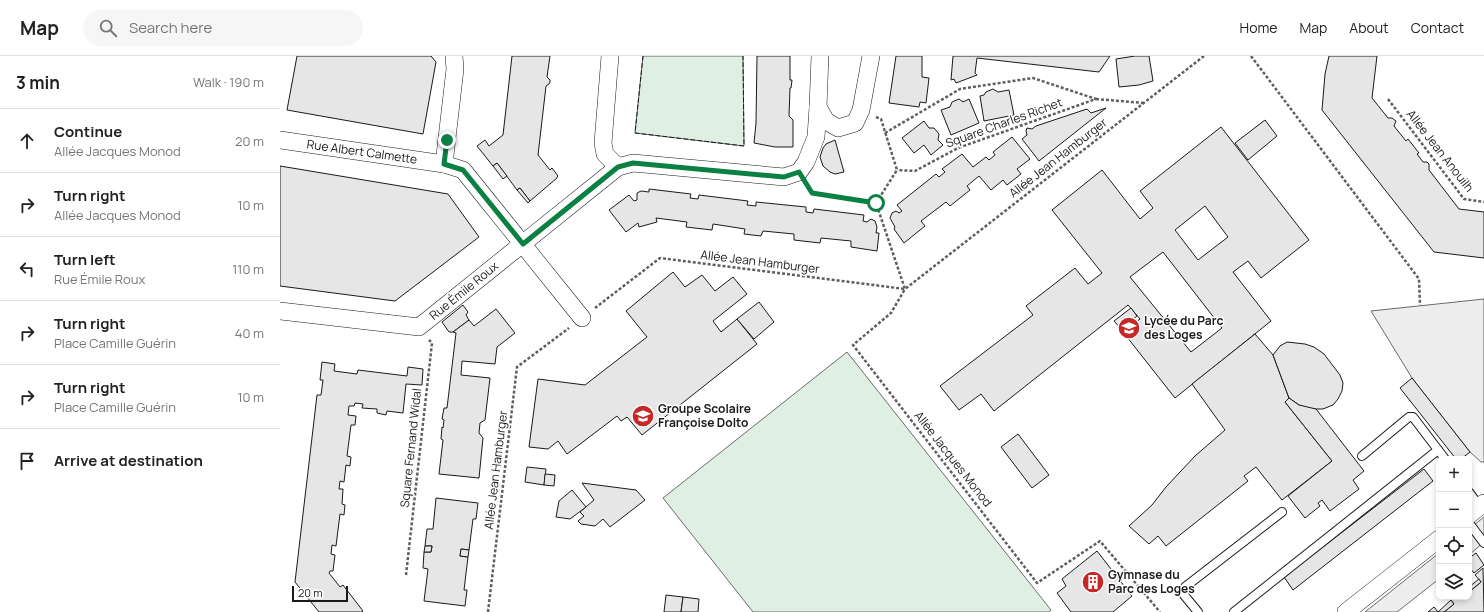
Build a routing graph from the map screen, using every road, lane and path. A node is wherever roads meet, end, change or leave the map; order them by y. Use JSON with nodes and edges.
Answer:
{"nodes":[{"id":1,"x":454,"y":56,"type":"edge"},
{"id":2,"x":610,"y":56,"type":"edge"},
{"id":3,"x":820,"y":56,"type":"edge"},
{"id":4,"x":871,"y":56,"type":"edge"},
{"id":5,"x":1204,"y":56,"type":"edge"},
{"id":6,"x":1251,"y":56,"type":"edge"},
{"id":7,"x":1096,"y":99,"type":"junction"},
{"id":8,"x":1388,"y":99,"type":"dead end"},
{"id":9,"x":1144,"y":103,"type":"junction"},
{"id":10,"x":818,"y":107,"type":"junction"},
{"id":11,"x":861,"y":110,"type":"junction"},
{"id":12,"x":838,"y":128,"type":"junction"},
{"id":13,"x":885,"y":133,"type":"junction"},
{"id":14,"x":816,"y":137,"type":"junction"},
{"id":15,"x":280,"y":140,"type":"edge"},
{"id":16,"x":444,"y":164,"type":"junction"},
{"id":17,"x":618,"y":167,"type":"junction"},
{"id":18,"x":897,"y":170,"type":"junction"},
{"id":19,"x":799,"y":172,"type":"junction"},
{"id":20,"x":1484,"y":202,"type":"edge"},
{"id":21,"x":876,"y":203,"type":"junction"},
{"id":22,"x":523,"y":244,"type":"junction"},
{"id":23,"x":904,"y":289,"type":"junction"},
{"id":24,"x":1420,"y":305,"type":"dead end"},
{"id":25,"x":280,"y":311,"type":"edge"},
{"id":26,"x":582,"y":318,"type":"junction"},
{"id":27,"x":419,"y":327,"type":"junction"},
{"id":28,"x":1438,"y":450,"type":"junction"},
{"id":29,"x":1362,"y":456,"type":"dead end"},
{"id":30,"x":1443,"y":456,"type":"edge"},
{"id":31,"x":1472,"y":497,"type":"edge"},
{"id":32,"x":1478,"y":508,"type":"edge"},
{"id":33,"x":1282,"y":512,"type":"dead end"},
{"id":34,"x":1472,"y":527,"type":"edge"},
{"id":35,"x":1436,"y":541,"type":"edge"},
{"id":36,"x":1484,"y":543,"type":"edge"},
{"id":37,"x":406,"y":575,"type":"dead end"},
{"id":38,"x":488,"y":612,"type":"edge"},
{"id":39,"x":1160,"y":612,"type":"edge"},
{"id":40,"x":1198,"y":612,"type":"edge"},
{"id":41,"x":1234,"y":612,"type":"edge"},
{"id":42,"x":1346,"y":612,"type":"edge"}],
"edges":[{"from":1,"to":16,"type":"street"},
{"from":2,"to":17,"type":"street"},
{"from":3,"to":10,"type":"street"},
{"from":4,"to":11,"type":"street"},
{"from":5,"to":9,"type":"path","name":"Allée Jean Hamburger"},
{"from":6,"to":24,"type":"path"},
{"from":7,"to":9,"type":"path","name":"Square Charles Richet"},
{"from":7,"to":13,"type":"path","name":"Square Charles Richet"},
{"from":7,"to":18,"type":"path","name":"Square Charles Richet"},
{"from":8,"to":20,"type":"path","name":"Allée Jean Anouilh"},
{"from":9,"to":23,"type":"path","name":"Allée Jean Hamburger"},
{"from":10,"to":12,"type":"street"},
{"from":10,"to":14,"type":"street"},
{"from":11,"to":12,"type":"street"},
{"from":11,"to":13,"type":"path"},
{"from":12,"to":14,"type":"street"},
{"from":13,"to":18,"type":"path"},
{"from":14,"to":19,"type":"street"},
{"from":15,"to":16,"type":"street","name":"Rue Albert Calmette"},
{"from":16,"to":22,"type":"street","name":"Rue Albert Calmette"},
{"from":17,"to":19,"type":"street","name":"Rue Émile Roux"},
{"from":17,"to":22,"type":"street","name":"Rue Émile Roux"},
{"from":18,"to":21,"type":"path"},
{"from":19,"to":21,"type":"path"},
{"from":21,"to":23,"type":"path"},
{"from":22,"to":26,"type":"street","name":"Rue Albert Calmette"},
{"from":22,"to":27,"type":"street","name":"Rue Émile Roux"},
{"from":23,"to":26,"type":"path","name":"Allée Jean Hamburger"},
{"from":23,"to":39,"type":"path","name":"Allée Jacques Monod"},
{"from":25,"to":27,"type":"street","name":"Rue Émile Roux"},
{"from":26,"to":38,"type":"path","name":"Allée Jean Hamburger"},
{"from":27,"to":37,"type":"path","name":"Square Fernand Widal"},
{"from":28,"to":29,"type":"lane"},
{"from":28,"to":30,"type":"lane"},
{"from":28,"to":41,"type":"lane"},
{"from":31,"to":32,"type":"lane"},
{"from":33,"to":40,"type":"lane"},
{"from":34,"to":36,"type":"lane"},
{"from":35,"to":42,"type":"street"}]}
